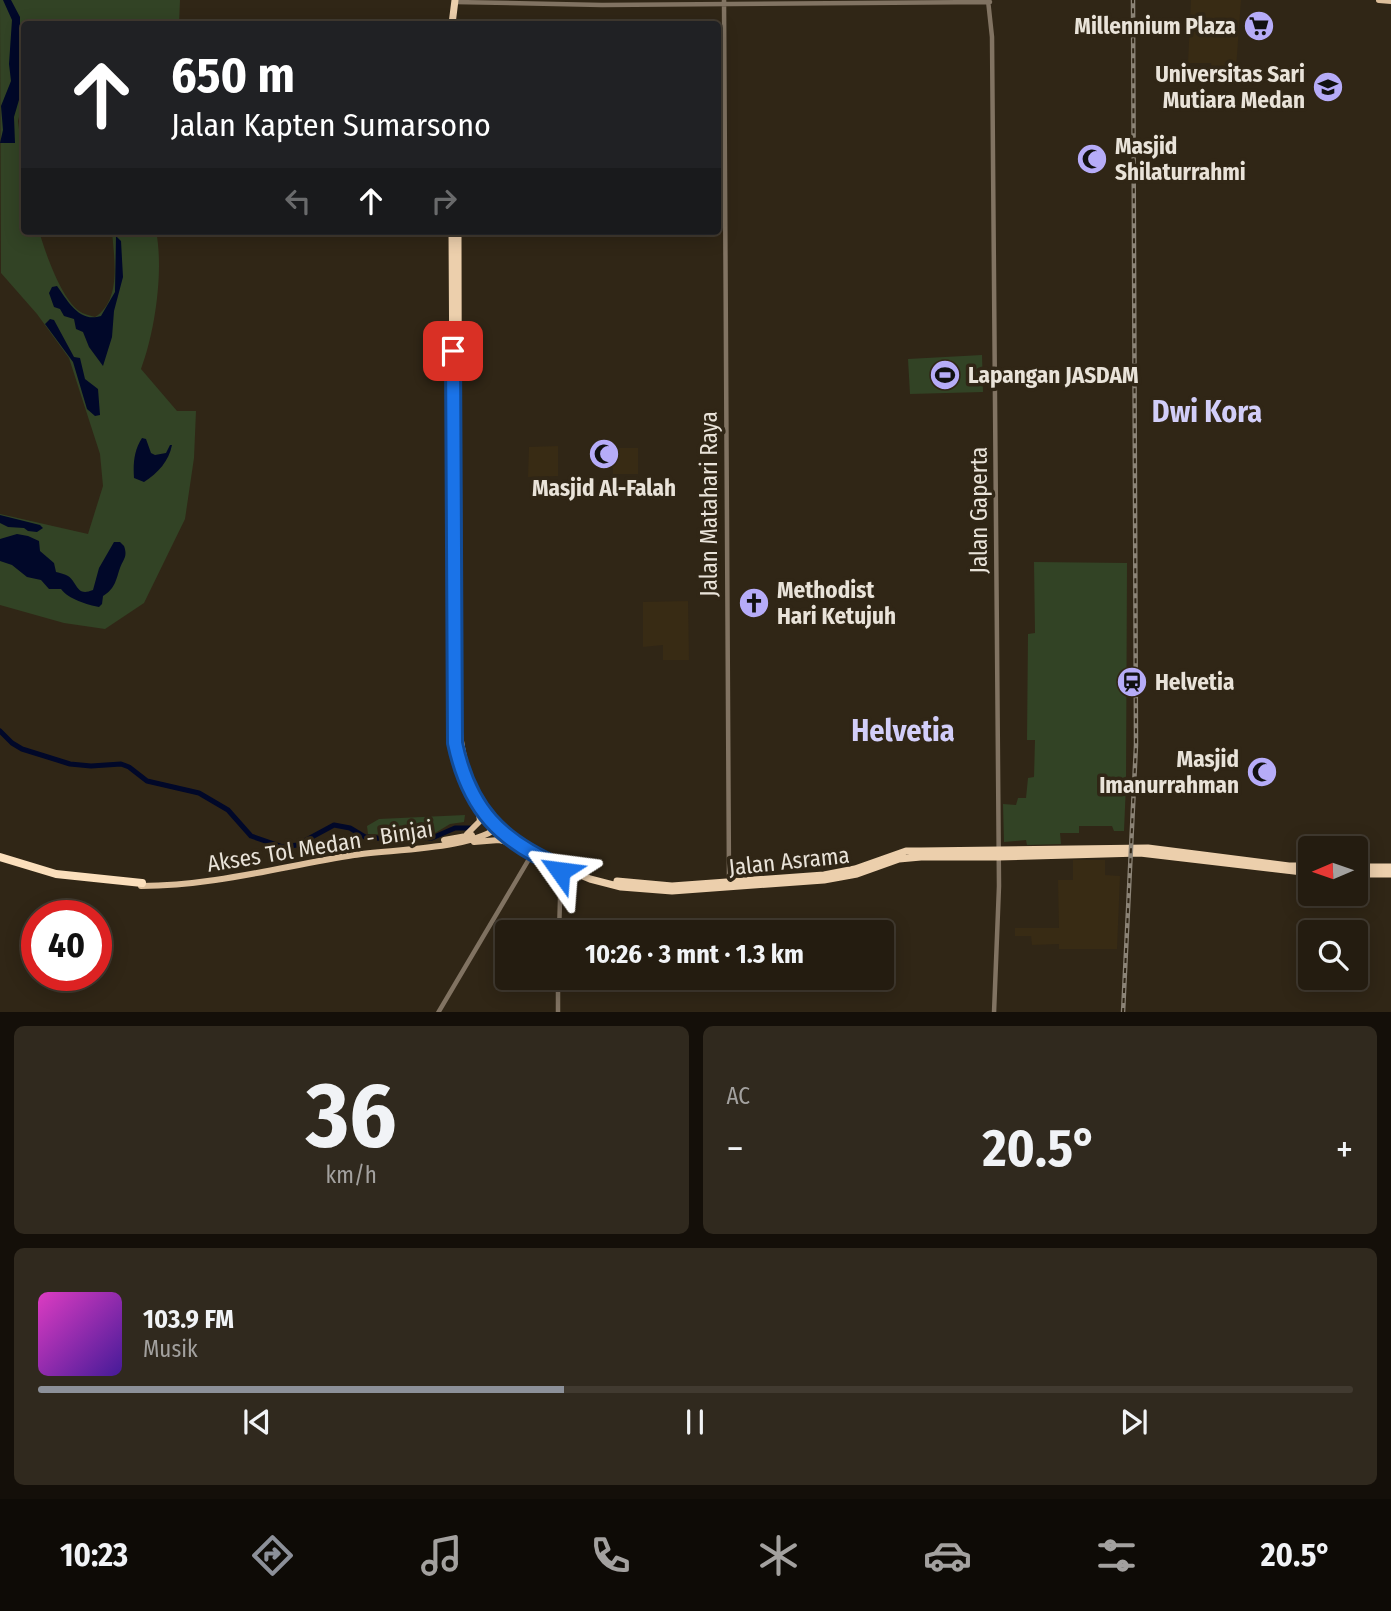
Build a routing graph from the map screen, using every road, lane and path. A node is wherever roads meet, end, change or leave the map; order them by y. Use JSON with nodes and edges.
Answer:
{"nodes":[{"id":1,"x":1379,"y":0,"type":"edge"},
{"id":2,"x":454,"y":1,"type":"edge"},
{"id":3,"x":1391,"y":1,"type":"edge"},
{"id":4,"x":636,"y":2,"type":"edge"},
{"id":5,"x":724,"y":2,"type":"edge"},
{"id":6,"x":990,"y":2,"type":"edge"},
{"id":7,"x":454,"y":21,"type":"edge"},
{"id":8,"x":452,"y":235,"type":"edge"},
{"id":9,"x":458,"y":235,"type":"edge"},
{"id":10,"x":456,"y":336,"type":"junction"},
{"id":11,"x":457,"y":627,"type":"junction"},
{"id":12,"x":477,"y":804,"type":"junction"},
{"id":13,"x":497,"y":826,"type":"junction"},
{"id":14,"x":461,"y":840,"type":"junction"},
{"id":15,"x":516,"y":845,"type":"junction"},
{"id":16,"x":532,"y":854,"type":"junction"},
{"id":17,"x":998,"y":854,"type":"junction"},
{"id":18,"x":0,"y":858,"type":"edge"},
{"id":19,"x":1298,"y":866,"type":"edge"},
{"id":20,"x":1368,"y":866,"type":"edge"},
{"id":21,"x":1391,"y":867,"type":"edge"},
{"id":22,"x":561,"y":868,"type":"junction"},
{"id":23,"x":1298,"y":871,"type":"edge"},
{"id":24,"x":1368,"y":874,"type":"edge"},
{"id":25,"x":1391,"y":874,"type":"edge"},
{"id":26,"x":729,"y":881,"type":"junction"},
{"id":27,"x":141,"y":885,"type":"joint"},
{"id":28,"x":559,"y":920,"type":"edge"},
{"id":29,"x":558,"y":990,"type":"edge"},
{"id":30,"x":439,"y":1012,"type":"edge"},
{"id":31,"x":558,"y":1012,"type":"edge"},
{"id":32,"x":994,"y":1012,"type":"edge"}],
"edges":[{"from":1,"to":3,"type":"main road"},
{"from":2,"to":4,"type":"street"},
{"from":2,"to":7,"type":"highway"},
{"from":4,"to":5,"type":"street"},
{"from":5,"to":6,"type":"street"},
{"from":5,"to":26,"type":"street","name":"Jalan Matahari Raya"},
{"from":6,"to":17,"type":"street","name":"Jalan Gaperta"},
{"from":8,"to":10,"type":"highway"},
{"from":9,"to":10,"type":"highway"},
{"from":10,"to":11,"type":"highway"},
{"from":11,"to":12,"type":"highway","name":"Jalan Asrama"},
{"from":11,"to":13,"type":"highway","name":"Jalan Asrama"},
{"from":12,"to":13,"type":"highway","name":"Jalan Asrama"},
{"from":12,"to":14,"type":"main road"},
{"from":13,"to":14,"type":"main road","name":"Akses Tol Medan - Binjai"},
{"from":13,"to":15,"type":"highway","name":"Jalan Asrama"},
{"from":13,"to":22,"type":"highway","name":"Jalan Asrama"},
{"from":14,"to":15,"type":"main road"},
{"from":14,"to":27,"type":"main road","name":"Akses Tol Medan - Binjai"},
{"from":15,"to":16,"type":"highway","name":"Jalan Asrama"},
{"from":16,"to":22,"type":"highway","name":"Jalan Asrama"},
{"from":16,"to":30,"type":"street"},
{"from":17,"to":19,"type":"highway","name":"Jalan Asrama"},
{"from":17,"to":22,"type":"highway","name":"Jalan Asrama"},
{"from":17,"to":23,"type":"highway","name":"Jalan Asrama"},
{"from":17,"to":26,"type":"highway","name":"Jalan Asrama"},
{"from":17,"to":32,"type":"street","name":"Jalan Gaperta"},
{"from":18,"to":27,"type":"highway"},
{"from":20,"to":21,"type":"highway"},
{"from":22,"to":26,"type":"highway","name":"Jalan Asrama"},
{"from":22,"to":28,"type":"street"},
{"from":24,"to":25,"type":"highway"},
{"from":29,"to":31,"type":"street"}]}
